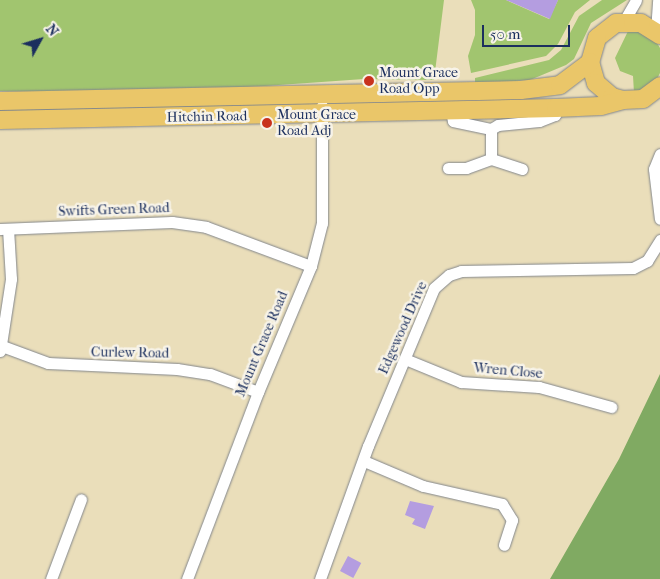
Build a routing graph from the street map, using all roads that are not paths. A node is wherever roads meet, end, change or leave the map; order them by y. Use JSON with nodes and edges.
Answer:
{"nodes":[{"id":1,"x":636,"y":0,"type":"edge"},
{"id":2,"x":658,"y":0,"type":"edge"},
{"id":3,"x":624,"y":22,"type":"junction"},
{"id":4,"x":658,"y":33,"type":"edge"},
{"id":5,"x":590,"y":62,"type":"junction"},
{"id":6,"x":660,"y":86,"type":"edge"},
{"id":7,"x":623,"y":100,"type":"junction"},
{"id":8,"x":0,"y":101,"type":"edge"},
{"id":9,"x":322,"y":104,"type":"junction"},
{"id":10,"x":556,"y":108,"type":"junction"},
{"id":11,"x":451,"y":110,"type":"junction"},
{"id":12,"x":0,"y":120,"type":"edge"},
{"id":13,"x":491,"y":129,"type":"junction"},
{"id":14,"x":660,"y":154,"type":"edge"},
{"id":15,"x":491,"y":159,"type":"junction"},
{"id":16,"x":448,"y":168,"type":"dead end"},
{"id":17,"x":522,"y":169,"type":"dead end"},
{"id":18,"x":660,"y":219,"type":"edge"},
{"id":19,"x":4,"y":229,"type":"edge"},
{"id":20,"x":660,"y":240,"type":"edge"},
{"id":21,"x":311,"y":266,"type":"junction"},
{"id":22,"x":1,"y":348,"type":"edge"},
{"id":23,"x":405,"y":358,"type":"junction"},
{"id":24,"x":258,"y":392,"type":"junction"},
{"id":25,"x":611,"y":407,"type":"dead end"},
{"id":26,"x":364,"y":461,"type":"junction"},
{"id":27,"x":81,"y":498,"type":"dead end"},
{"id":28,"x":504,"y":545,"type":"dead end"},
{"id":29,"x":51,"y":579,"type":"edge"},
{"id":30,"x":186,"y":579,"type":"edge"},
{"id":31,"x":320,"y":579,"type":"edge"}],
"edges":[{"from":1,"to":3,"type":"street"},
{"from":2,"to":4,"type":"street"},
{"from":3,"to":4,"type":"main road"},
{"from":3,"to":5,"type":"main road"},
{"from":5,"to":7,"type":"main road"},
{"from":5,"to":9,"type":"main road","name":"Hitchin Road"},
{"from":6,"to":7,"type":"main road","name":"Hitchin Road"},
{"from":7,"to":10,"type":"main road","name":"Hitchin Road"},
{"from":8,"to":9,"type":"main road","name":"Hitchin Road"},
{"from":9,"to":11,"type":"main road","name":"Hitchin Road"},
{"from":9,"to":12,"type":"main road","name":"Hitchin Road"},
{"from":9,"to":21,"type":"street","name":"Mount Grace Road"},
{"from":10,"to":11,"type":"main road","name":"Hitchin Road"},
{"from":10,"to":13,"type":"street"},
{"from":11,"to":13,"type":"street"},
{"from":13,"to":15,"type":"street"},
{"from":14,"to":18,"type":"street"},
{"from":15,"to":16,"type":"street"},
{"from":15,"to":17,"type":"street"},
{"from":19,"to":21,"type":"street","name":"Swifts Green Road"},
{"from":19,"to":22,"type":"street"},
{"from":20,"to":23,"type":"street","name":"Edgewood Drive"},
{"from":21,"to":24,"type":"street","name":"Mount Grace Road"},
{"from":22,"to":24,"type":"street","name":"Curlew Road"},
{"from":23,"to":25,"type":"street","name":"Wren Close"},
{"from":23,"to":26,"type":"street","name":"Edgewood Drive"},
{"from":24,"to":30,"type":"street","name":"Mount Grace Road"},
{"from":26,"to":28,"type":"street"},
{"from":26,"to":31,"type":"street","name":"Edgewood Drive"},
{"from":27,"to":29,"type":"street"}]}
